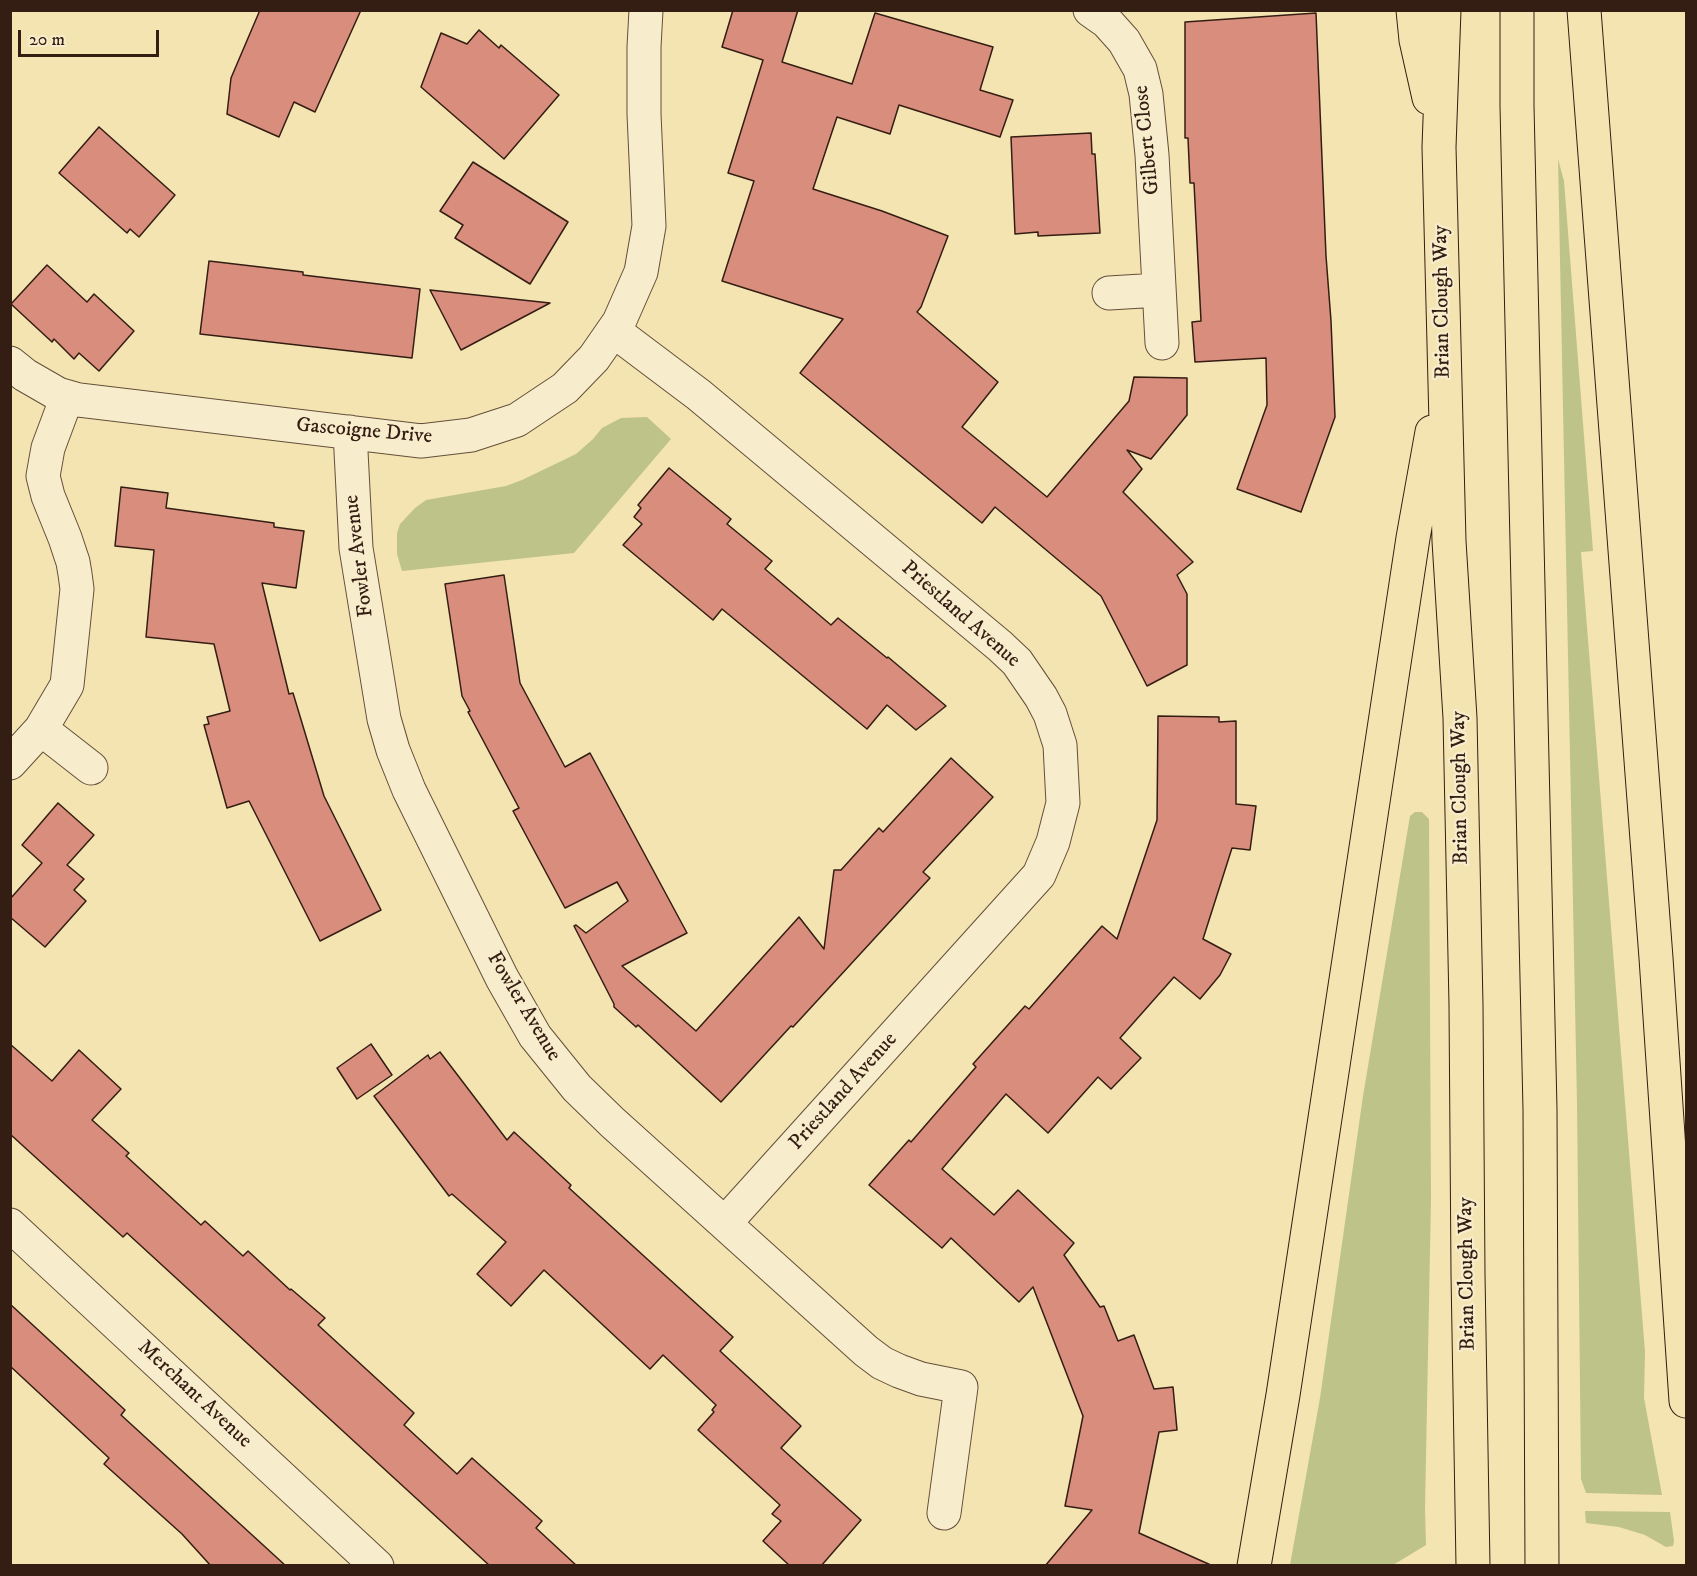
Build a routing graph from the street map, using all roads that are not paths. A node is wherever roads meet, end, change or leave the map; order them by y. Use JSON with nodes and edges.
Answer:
{"nodes":[{"id":1,"x":646,"y":10,"type":"edge"},
{"id":2,"x":1090,"y":10,"type":"edge"},
{"id":3,"x":1413,"y":10,"type":"edge"},
{"id":4,"x":1444,"y":10,"type":"edge"},
{"id":5,"x":1517,"y":10,"type":"edge"},
{"id":6,"x":1584,"y":10,"type":"edge"},
{"id":7,"x":1439,"y":147,"type":"junction"},
{"id":8,"x":1159,"y":290,"type":"junction"},
{"id":9,"x":1109,"y":293,"type":"dead end"},
{"id":10,"x":614,"y":331,"type":"junction"},
{"id":11,"x":1162,"y":344,"type":"dead end"},
{"id":12,"x":10,"y":363,"type":"edge"},
{"id":13,"x":1444,"y":365,"type":"junction"},
{"id":14,"x":67,"y":397,"type":"junction"},
{"id":15,"x":350,"y":432,"type":"junction"},
{"id":16,"x":41,"y":729,"type":"junction"},
{"id":17,"x":10,"y":763,"type":"edge"},
{"id":18,"x":90,"y":768,"type":"dead end"},
{"id":19,"x":725,"y":1223,"type":"junction"},
{"id":20,"x":10,"y":1225,"type":"edge"},
{"id":21,"x":1686,"y":1401,"type":"edge"},
{"id":22,"x":944,"y":1512,"type":"dead end"},
{"id":23,"x":377,"y":1566,"type":"edge"},
{"id":24,"x":1254,"y":1566,"type":"edge"},
{"id":25,"x":1473,"y":1566,"type":"edge"},
{"id":26,"x":1542,"y":1566,"type":"edge"}],
"edges":[{"from":1,"to":10,"type":"street","name":"Gascoigne Drive"},
{"from":2,"to":8,"type":"street","name":"Gilbert Close"},
{"from":3,"to":7,"type":"highway"},
{"from":4,"to":7,"type":"highway","name":"Brian Clough Way"},
{"from":5,"to":26,"type":"highway"},
{"from":6,"to":21,"type":"highway"},
{"from":7,"to":13,"type":"highway","name":"Brian Clough Way"},
{"from":8,"to":9,"type":"street"},
{"from":8,"to":11,"type":"street","name":"Gilbert Close"},
{"from":10,"to":15,"type":"street","name":"Gascoigne Drive"},
{"from":10,"to":19,"type":"street","name":"Priestland Avenue"},
{"from":12,"to":14,"type":"street","name":"Gascoigne Drive"},
{"from":13,"to":24,"type":"highway"},
{"from":13,"to":25,"type":"highway","name":"Brian Clough Way"},
{"from":14,"to":15,"type":"street","name":"Gascoigne Drive"},
{"from":14,"to":16,"type":"street"},
{"from":15,"to":19,"type":"street","name":"Fowler Avenue"},
{"from":16,"to":17,"type":"street"},
{"from":16,"to":18,"type":"street"},
{"from":19,"to":22,"type":"street","name":"Fowler Avenue"},
{"from":20,"to":23,"type":"street","name":"Merchant Avenue"}]}
